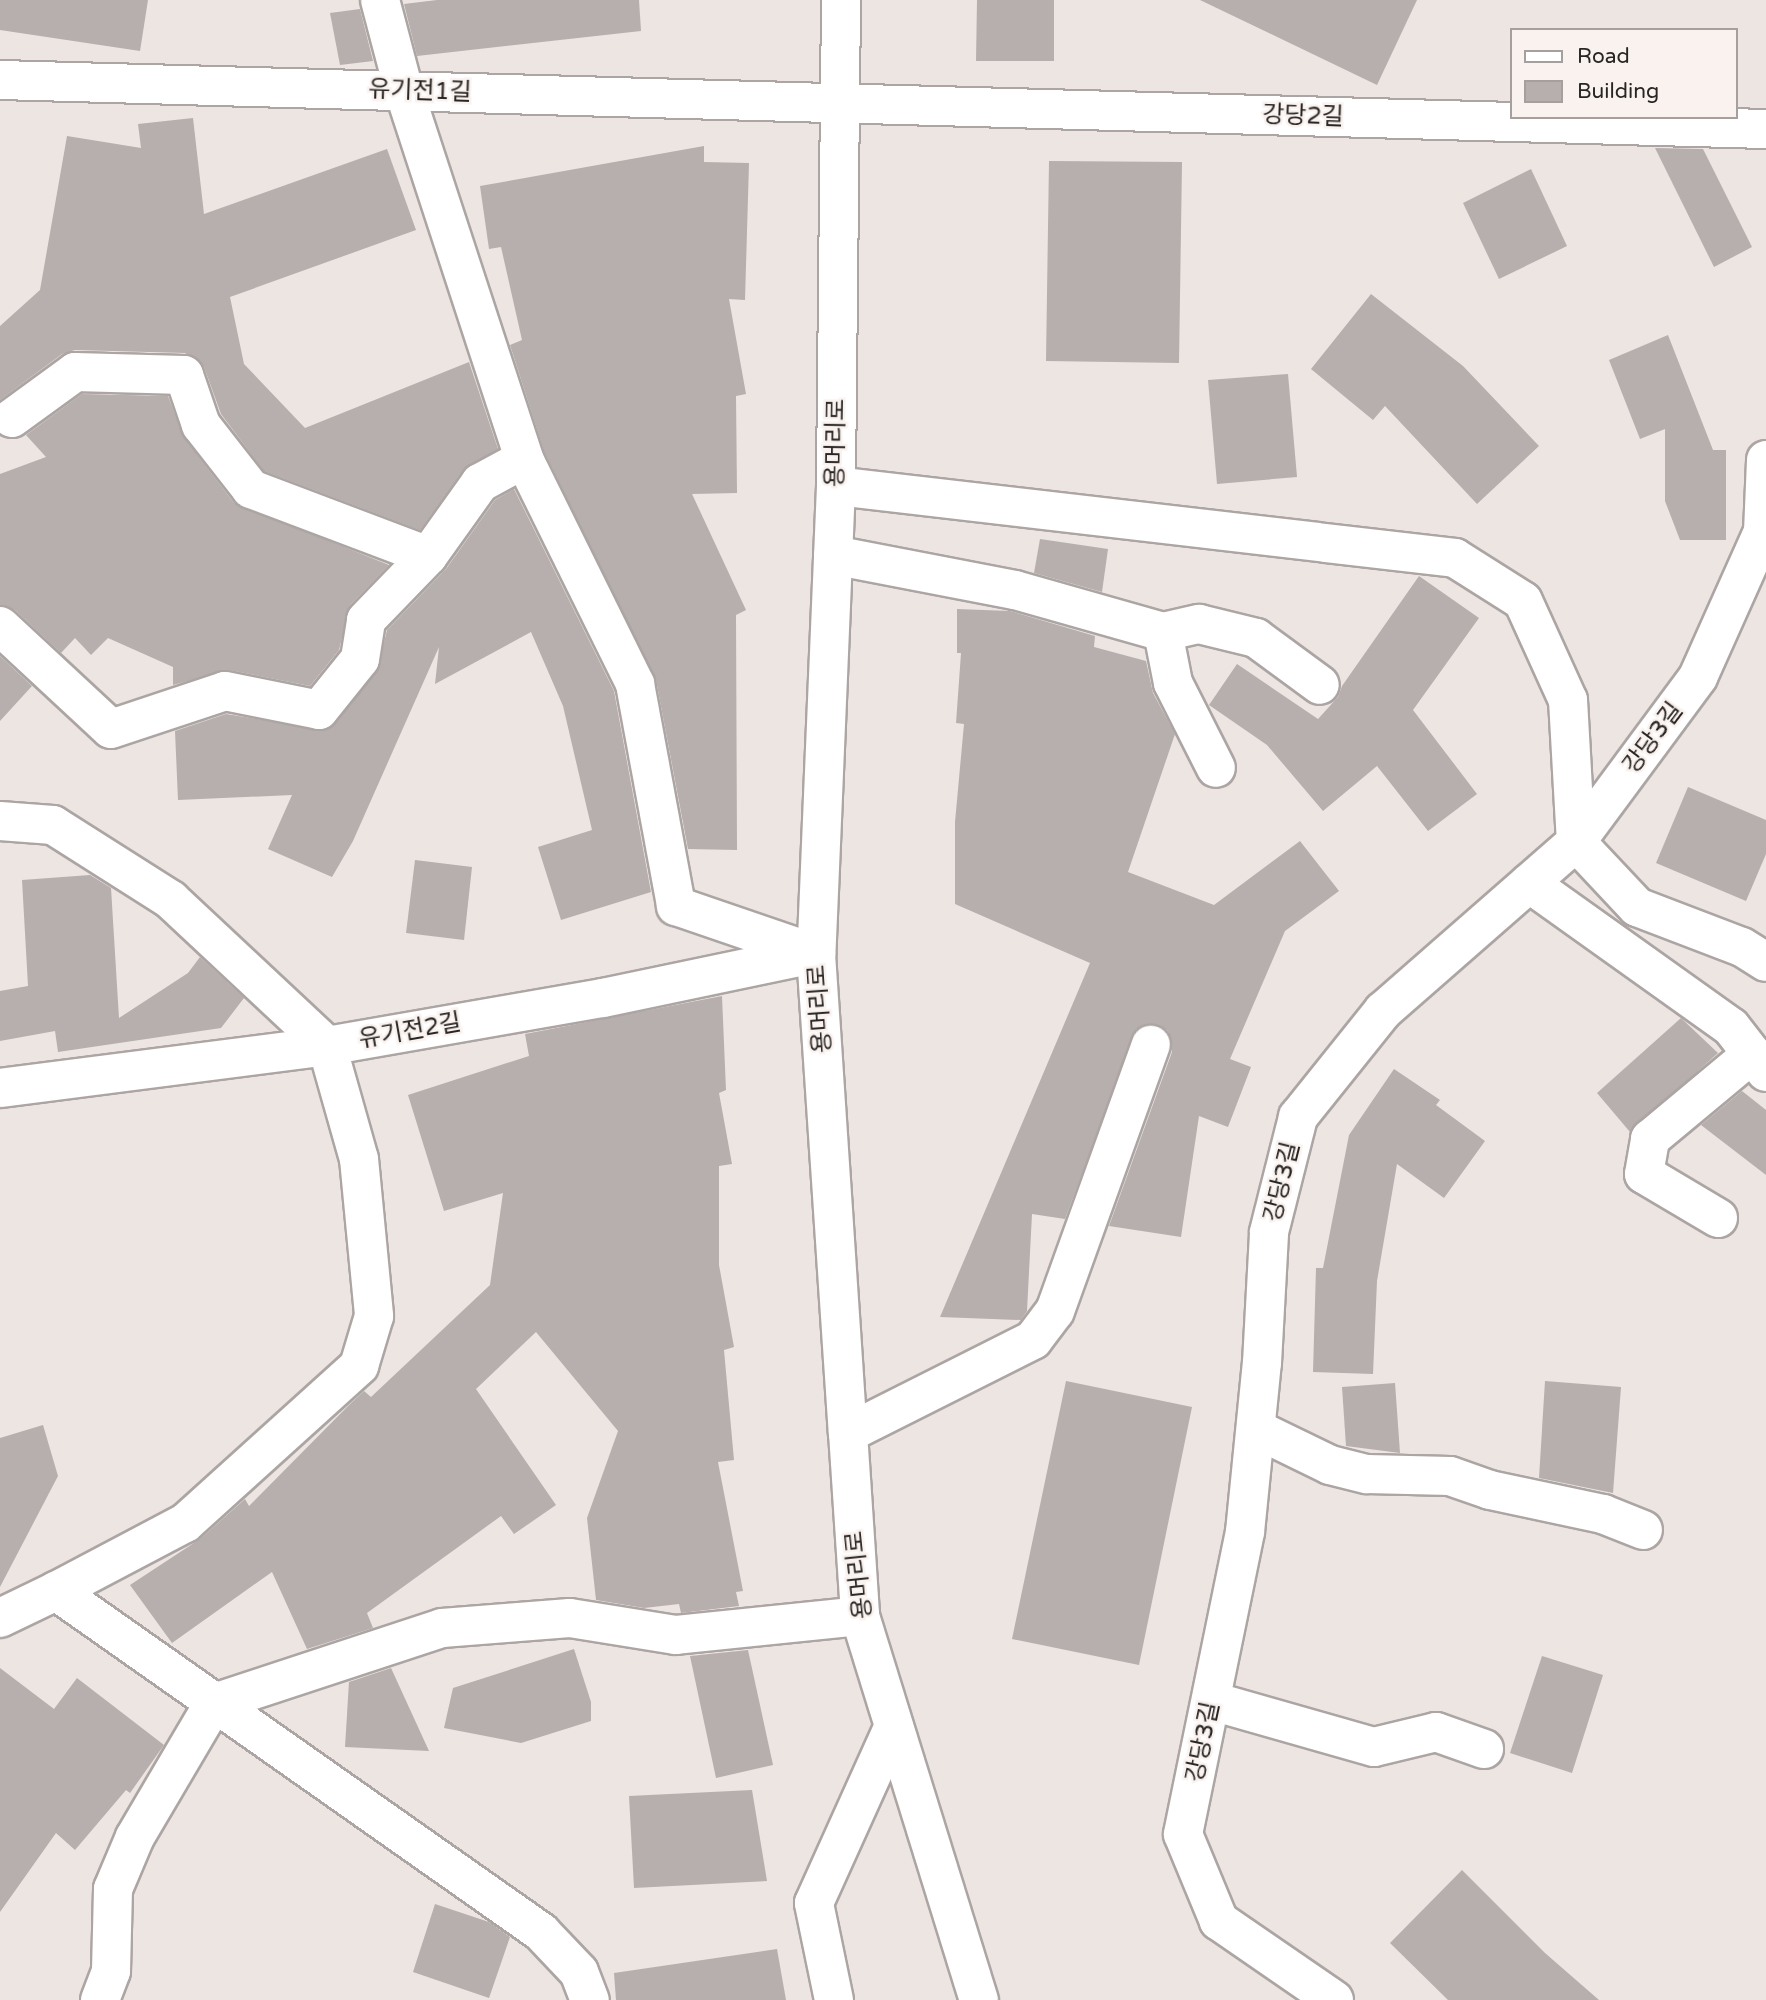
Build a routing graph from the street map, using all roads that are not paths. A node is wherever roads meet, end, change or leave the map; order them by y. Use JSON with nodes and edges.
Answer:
{"nodes":[{"id":1,"x":380,"y":0,"type":"edge"},
{"id":2,"x":841,"y":0,"type":"edge"},
{"id":3,"x":0,"y":80,"type":"edge"},
{"id":4,"x":404,"y":91,"type":"junction"},
{"id":5,"x":840,"y":104,"type":"junction"},
{"id":6,"x":1766,"y":129,"type":"edge"},
{"id":7,"x":12,"y":418,"type":"dead end"},
{"id":8,"x":524,"y":459,"type":"junction"},
{"id":9,"x":1766,"y":460,"type":"edge"},
{"id":10,"x":836,"y":486,"type":"junction"},
{"id":11,"x":833,"y":555,"type":"junction"},
{"id":12,"x":428,"y":556,"type":"junction"},
{"id":13,"x":0,"y":626,"type":"edge"},
{"id":14,"x":1163,"y":632,"type":"junction"},
{"id":15,"x":1320,"y":685,"type":"dead end"},
{"id":16,"x":1216,"y":768,"type":"dead end"},
{"id":17,"x":0,"y":821,"type":"edge"},
{"id":18,"x":52,"y":825,"type":"junction"},
{"id":19,"x":1576,"y":842,"type":"junction"},
{"id":20,"x":0,"y":847,"type":"edge"},
{"id":21,"x":1529,"y":883,"type":"junction"},
{"id":22,"x":816,"y":954,"type":"junction"},
{"id":23,"x":1766,"y":962,"type":"edge"},
{"id":24,"x":1151,"y":1045,"type":"dead end"},
{"id":25,"x":327,"y":1046,"type":"junction"},
{"id":26,"x":1759,"y":1063,"type":"edge"},
{"id":27,"x":0,"y":1088,"type":"edge"},
{"id":28,"x":1718,"y":1218,"type":"dead end"},
{"id":29,"x":1256,"y":1429,"type":"junction"},
{"id":30,"x":848,"y":1433,"type":"junction"},
{"id":31,"x":1643,"y":1530,"type":"dead end"},
{"id":32,"x":56,"y":1591,"type":"junction"},
{"id":33,"x":860,"y":1616,"type":"junction"},
{"id":34,"x":0,"y":1618,"type":"edge"},
{"id":35,"x":1213,"y":1701,"type":"junction"},
{"id":36,"x":214,"y":1703,"type":"junction"},
{"id":37,"x":894,"y":1726,"type":"junction"},
{"id":38,"x":1484,"y":1748,"type":"dead end"},
{"id":39,"x":100,"y":2000,"type":"edge"},
{"id":40,"x":590,"y":2000,"type":"edge"},
{"id":41,"x":834,"y":2000,"type":"edge"},
{"id":42,"x":979,"y":2000,"type":"edge"},
{"id":43,"x":1334,"y":2000,"type":"edge"}],
"edges":[{"from":1,"to":4,"type":"street"},
{"from":2,"to":5,"type":"street","name":"용머리로"},
{"from":3,"to":4,"type":"street","name":"유기전1길"},
{"from":4,"to":5,"type":"street","name":"유기전1길"},
{"from":4,"to":8,"type":"street"},
{"from":5,"to":6,"type":"street","name":"강당2길"},
{"from":5,"to":10,"type":"street","name":"용머리로"},
{"from":7,"to":12,"type":"street"},
{"from":8,"to":12,"type":"street"},
{"from":8,"to":22,"type":"street"},
{"from":9,"to":19,"type":"street","name":"강당3길"},
{"from":10,"to":11,"type":"street","name":"용머리로"},
{"from":10,"to":19,"type":"street"},
{"from":11,"to":14,"type":"street"},
{"from":11,"to":22,"type":"street","name":"용머리로"},
{"from":12,"to":13,"type":"street"},
{"from":14,"to":15,"type":"street"},
{"from":14,"to":16,"type":"street"},
{"from":17,"to":18,"type":"street"},
{"from":18,"to":20,"type":"street"},
{"from":18,"to":25,"type":"street"},
{"from":19,"to":21,"type":"street","name":"강당3길"},
{"from":19,"to":23,"type":"street"},
{"from":21,"to":26,"type":"street"},
{"from":21,"to":29,"type":"street","name":"강당3길"},
{"from":22,"to":25,"type":"street","name":"유기전2길"},
{"from":22,"to":30,"type":"street","name":"용머리로"},
{"from":24,"to":30,"type":"street"},
{"from":25,"to":27,"type":"street","name":"유기전2길"},
{"from":25,"to":32,"type":"street"},
{"from":26,"to":28,"type":"street"},
{"from":29,"to":31,"type":"street"},
{"from":29,"to":35,"type":"street","name":"강당3길"},
{"from":30,"to":33,"type":"street","name":"용머리로"},
{"from":32,"to":34,"type":"street"},
{"from":32,"to":36,"type":"street"},
{"from":33,"to":36,"type":"street"},
{"from":33,"to":37,"type":"street","name":"용머리로"},
{"from":35,"to":38,"type":"street"},
{"from":35,"to":43,"type":"street","name":"강당3길"},
{"from":36,"to":39,"type":"street"},
{"from":36,"to":40,"type":"street"},
{"from":37,"to":41,"type":"street"},
{"from":37,"to":42,"type":"street","name":"용머리로"}]}
